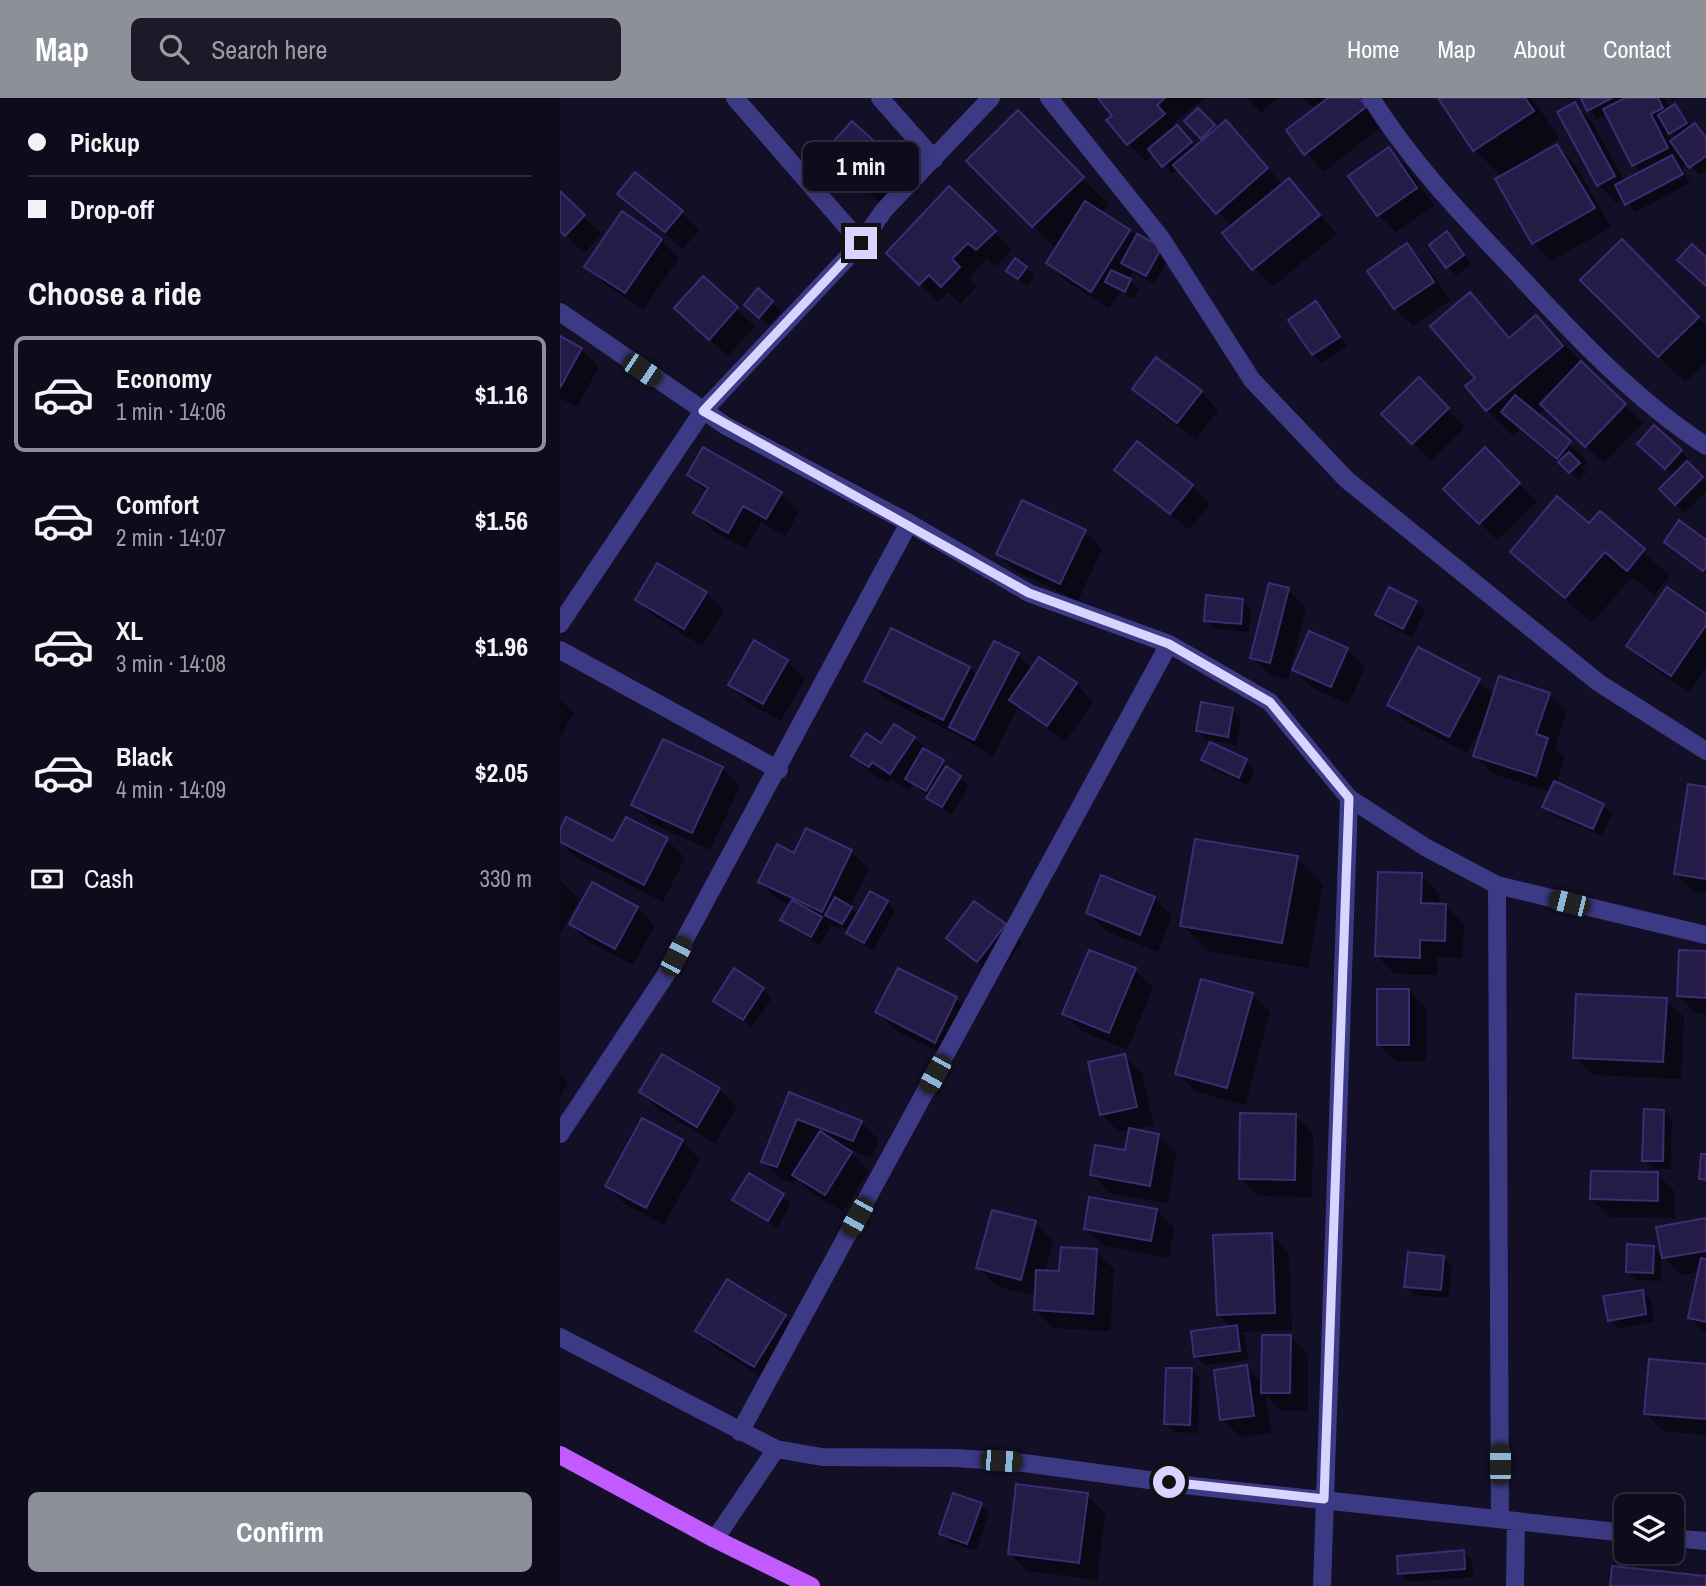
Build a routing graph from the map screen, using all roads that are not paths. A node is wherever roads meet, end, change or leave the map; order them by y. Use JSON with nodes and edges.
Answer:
{"nodes":[{"id":1,"x":735,"y":98,"type":"edge"},
{"id":2,"x":880,"y":98,"type":"edge"},
{"id":3,"x":991,"y":98,"type":"edge"},
{"id":4,"x":1049,"y":98,"type":"edge"},
{"id":5,"x":1371,"y":98,"type":"edge"},
{"id":6,"x":934,"y":159,"type":"junction"},
{"id":7,"x":861,"y":243,"type":"junction"},
{"id":8,"x":560,"y":312,"type":"edge"},
{"id":9,"x":703,"y":411,"type":"junction"},
{"id":10,"x":1706,"y":446,"type":"edge"},
{"id":11,"x":909,"y":523,"type":"junction"},
{"id":12,"x":560,"y":624,"type":"edge"},
{"id":13,"x":1169,"y":644,"type":"junction"},
{"id":14,"x":560,"y":650,"type":"edge"},
{"id":15,"x":1706,"y":751,"type":"edge"},
{"id":16,"x":779,"y":770,"type":"junction"},
{"id":17,"x":1349,"y":798,"type":"junction"},
{"id":18,"x":1497,"y":885,"type":"junction"},
{"id":19,"x":1706,"y":935,"type":"edge"},
{"id":20,"x":560,"y":1134,"type":"edge"},
{"id":21,"x":560,"y":1337,"type":"edge"},
{"id":22,"x":740,"y":1432,"type":"junction"},
{"id":23,"x":776,"y":1449,"type":"junction"},
{"id":24,"x":560,"y":1455,"type":"edge"},
{"id":25,"x":1324,"y":1499,"type":"junction"},
{"id":26,"x":1508,"y":1520,"type":"junction"},
{"id":27,"x":1614,"y":1532,"type":"edge"},
{"id":28,"x":715,"y":1539,"type":"junction"},
{"id":29,"x":1684,"y":1539,"type":"edge"},
{"id":30,"x":1706,"y":1541,"type":"edge"},
{"id":31,"x":811,"y":1586,"type":"edge"},
{"id":32,"x":1322,"y":1586,"type":"edge"},
{"id":33,"x":1515,"y":1586,"type":"edge"}],
"edges":[{"from":1,"to":7,"type":"street"},
{"from":2,"to":6,"type":"street"},
{"from":3,"to":6,"type":"street"},
{"from":4,"to":15,"type":"street"},
{"from":5,"to":10,"type":"street"},
{"from":6,"to":7,"type":"street"},
{"from":7,"to":9,"type":"street"},
{"from":8,"to":9,"type":"street"},
{"from":9,"to":11,"type":"street"},
{"from":9,"to":12,"type":"street"},
{"from":11,"to":13,"type":"street"},
{"from":11,"to":16,"type":"street"},
{"from":13,"to":17,"type":"street"},
{"from":13,"to":22,"type":"street"},
{"from":14,"to":16,"type":"street"},
{"from":16,"to":20,"type":"street"},
{"from":17,"to":18,"type":"street"},
{"from":17,"to":25,"type":"street"},
{"from":18,"to":19,"type":"street"},
{"from":18,"to":26,"type":"street"},
{"from":21,"to":22,"type":"street"},
{"from":22,"to":23,"type":"street"},
{"from":23,"to":25,"type":"street"},
{"from":23,"to":28,"type":"street"},
{"from":24,"to":28,"type":"main road"},
{"from":25,"to":26,"type":"street"},
{"from":25,"to":32,"type":"street"},
{"from":26,"to":27,"type":"street"},
{"from":26,"to":33,"type":"street"},
{"from":28,"to":31,"type":"main road"},
{"from":29,"to":30,"type":"street"}]}
